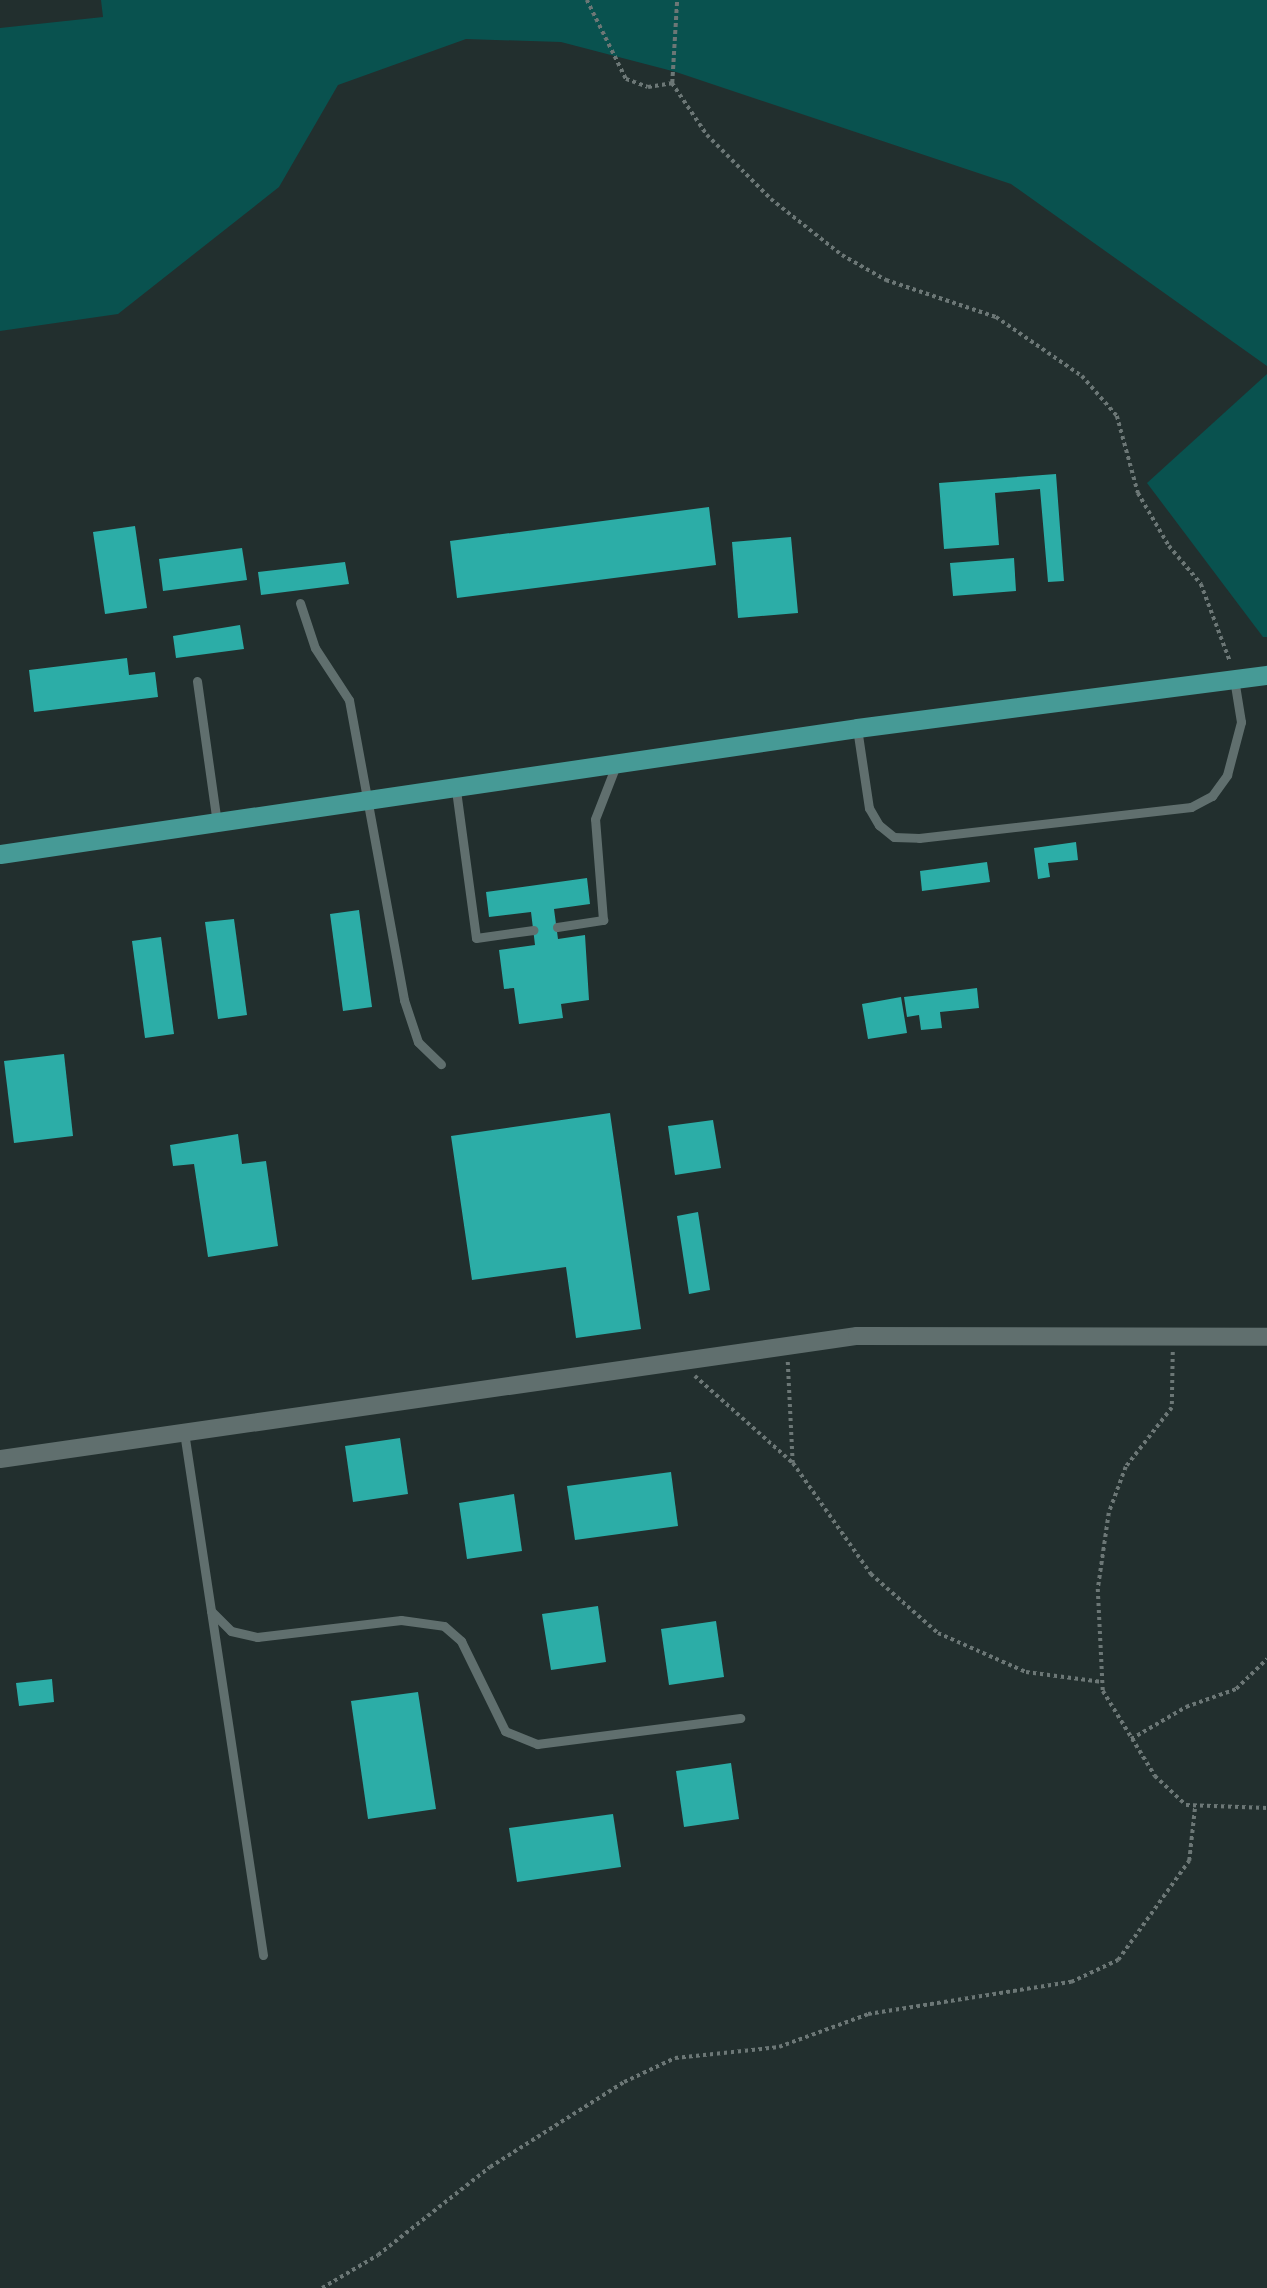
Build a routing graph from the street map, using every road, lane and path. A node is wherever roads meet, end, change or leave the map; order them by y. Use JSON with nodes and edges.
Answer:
{"nodes":[{"id":1,"x":587,"y":0,"type":"edge"},
{"id":2,"x":677,"y":0,"type":"edge"},
{"id":3,"x":672,"y":83,"type":"junction"},
{"id":4,"x":300,"y":603,"type":"dead end"},
{"id":5,"x":1267,"y":675,"type":"edge"},
{"id":6,"x":1234,"y":679,"type":"junction"},
{"id":7,"x":197,"y":681,"type":"dead end"},
{"id":8,"x":857,"y":728,"type":"junction"},
{"id":9,"x":617,"y":763,"type":"junction"},
{"id":10,"x":456,"y":790,"type":"junction"},
{"id":11,"x":370,"y":802,"type":"junction"},
{"id":12,"x":217,"y":823,"type":"junction"},
{"id":13,"x":0,"y":854,"type":"edge"},
{"id":14,"x":557,"y":927,"type":"dead end"},
{"id":15,"x":533,"y":930,"type":"dead end"},
{"id":16,"x":442,"y":1064,"type":"dead end"},
{"id":17,"x":1172,"y":1337,"type":"junction"},
{"id":18,"x":1267,"y":1337,"type":"edge"},
{"id":19,"x":787,"y":1346,"type":"junction"},
{"id":20,"x":678,"y":1361,"type":"junction"},
{"id":21,"x":184,"y":1432,"type":"junction"},
{"id":22,"x":0,"y":1459,"type":"edge"},
{"id":23,"x":793,"y":1462,"type":"junction"},
{"id":24,"x":211,"y":1611,"type":"junction"},
{"id":25,"x":1267,"y":1659,"type":"edge"},
{"id":26,"x":1102,"y":1682,"type":"junction"},
{"id":27,"x":740,"y":1718,"type":"dead end"},
{"id":28,"x":1131,"y":1739,"type":"junction"},
{"id":29,"x":1195,"y":1806,"type":"junction"},
{"id":30,"x":1267,"y":1808,"type":"edge"},
{"id":31,"x":263,"y":1955,"type":"dead end"},
{"id":32,"x":322,"y":2288,"type":"edge"}],
"edges":[{"from":1,"to":3,"type":"path"},
{"from":2,"to":3,"type":"path"},
{"from":3,"to":6,"type":"path"},
{"from":4,"to":11,"type":"lane"},
{"from":5,"to":6,"type":"highway"},
{"from":6,"to":8,"type":"highway"},
{"from":6,"to":8,"type":"lane"},
{"from":7,"to":12,"type":"lane"},
{"from":8,"to":9,"type":"highway"},
{"from":9,"to":10,"type":"highway"},
{"from":9,"to":14,"type":"lane"},
{"from":10,"to":11,"type":"highway"},
{"from":10,"to":15,"type":"lane"},
{"from":11,"to":12,"type":"highway"},
{"from":11,"to":16,"type":"lane"},
{"from":12,"to":13,"type":"highway"},
{"from":17,"to":18,"type":"street"},
{"from":17,"to":19,"type":"street"},
{"from":17,"to":26,"type":"path"},
{"from":19,"to":20,"type":"street"},
{"from":19,"to":23,"type":"path"},
{"from":20,"to":21,"type":"street"},
{"from":20,"to":23,"type":"path"},
{"from":21,"to":22,"type":"street"},
{"from":21,"to":24,"type":"lane"},
{"from":23,"to":26,"type":"path"},
{"from":24,"to":27,"type":"lane"},
{"from":24,"to":31,"type":"lane"},
{"from":25,"to":28,"type":"path"},
{"from":26,"to":28,"type":"path"},
{"from":28,"to":29,"type":"path"},
{"from":29,"to":30,"type":"path"},
{"from":29,"to":32,"type":"path"}]}
